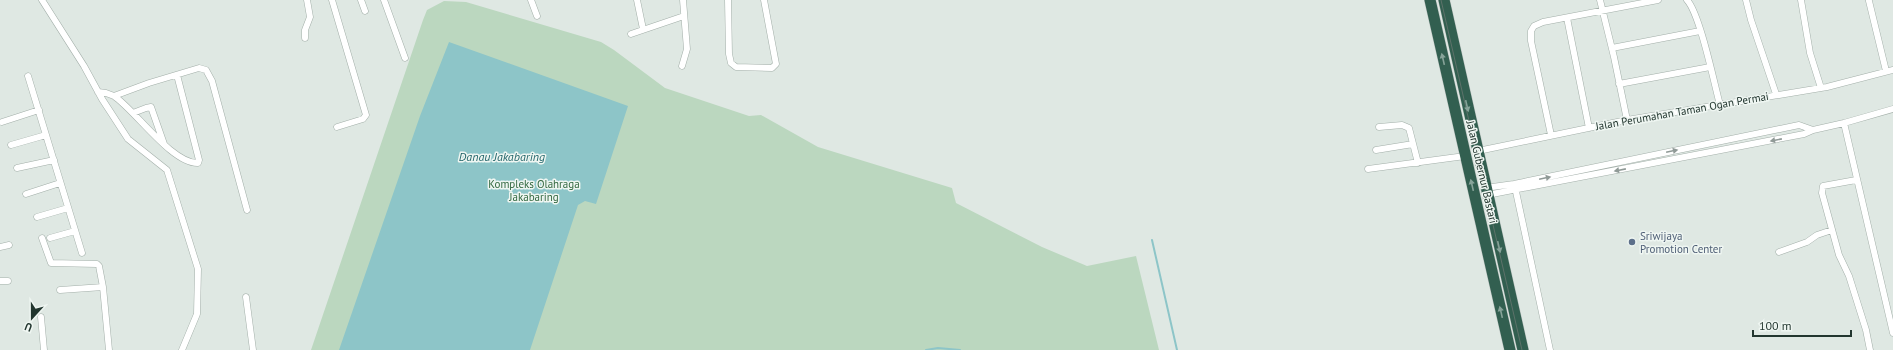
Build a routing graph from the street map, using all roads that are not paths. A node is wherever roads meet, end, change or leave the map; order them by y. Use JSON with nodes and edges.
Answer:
{"nodes":[{"id":1,"x":42,"y":0,"type":"edge"},
{"id":2,"x":307,"y":0,"type":"edge"},
{"id":3,"x":332,"y":0,"type":"edge"},
{"id":4,"x":361,"y":0,"type":"edge"},
{"id":5,"x":384,"y":0,"type":"edge"},
{"id":6,"x":531,"y":0,"type":"edge"},
{"id":7,"x":637,"y":0,"type":"edge"},
{"id":8,"x":683,"y":0,"type":"edge"},
{"id":9,"x":728,"y":0,"type":"edge"},
{"id":10,"x":764,"y":0,"type":"edge"},
{"id":11,"x":1430,"y":0,"type":"edge"},
{"id":12,"x":1444,"y":0,"type":"edge"},
{"id":13,"x":1600,"y":0,"type":"edge"},
{"id":14,"x":1658,"y":0,"type":"edge"},
{"id":15,"x":1687,"y":0,"type":"edge"},
{"id":16,"x":1746,"y":0,"type":"edge"},
{"id":17,"x":1801,"y":0,"type":"edge"},
{"id":18,"x":1869,"y":1,"type":"edge"},
{"id":19,"x":365,"y":11,"type":"dead end"},
{"id":20,"x":1603,"y":11,"type":"junction"},
{"id":21,"x":537,"y":16,"type":"dead end"},
{"id":22,"x":684,"y":16,"type":"junction"},
{"id":23,"x":1567,"y":18,"type":"junction"},
{"id":24,"x":643,"y":30,"type":"junction"},
{"id":25,"x":1700,"y":31,"type":"junction"},
{"id":26,"x":631,"y":34,"type":"dead end"},
{"id":27,"x":305,"y":38,"type":"dead end"},
{"id":28,"x":1612,"y":48,"type":"junction"},
{"id":29,"x":405,"y":58,"type":"dead end"},
{"id":30,"x":682,"y":66,"type":"dead end"},
{"id":31,"x":1710,"y":67,"type":"junction"},
{"id":32,"x":1890,"y":70,"type":"edge"},
{"id":33,"x":177,"y":75,"type":"junction"},
{"id":34,"x":28,"y":76,"type":"dead end"},
{"id":35,"x":1620,"y":84,"type":"junction"},
{"id":36,"x":1821,"y":88,"type":"junction"},
{"id":37,"x":98,"y":92,"type":"junction"},
{"id":38,"x":1776,"y":94,"type":"junction"},
{"id":39,"x":114,"y":96,"type":"junction"},
{"id":40,"x":1720,"y":105,"type":"junction"},
{"id":41,"x":1893,"y":109,"type":"edge"},
{"id":42,"x":39,"y":110,"type":"junction"},
{"id":43,"x":133,"y":113,"type":"junction"},
{"id":44,"x":1627,"y":120,"type":"junction"},
{"id":45,"x":2,"y":122,"type":"dead end"},
{"id":46,"x":1844,"y":123,"type":"junction"},
{"id":47,"x":337,"y":127,"type":"dead end"},
{"id":48,"x":1379,"y":127,"type":"dead end"},
{"id":49,"x":1589,"y":128,"type":"junction"},
{"id":50,"x":1813,"y":130,"type":"junction"},
{"id":51,"x":46,"y":135,"type":"junction"},
{"id":52,"x":1551,"y":135,"type":"junction"},
{"id":53,"x":164,"y":144,"type":"junction"},
{"id":54,"x":1412,"y":144,"type":"junction"},
{"id":55,"x":11,"y":145,"type":"dead end"},
{"id":56,"x":1376,"y":150,"type":"dead end"},
{"id":57,"x":1478,"y":151,"type":"junction"},
{"id":58,"x":1465,"y":156,"type":"junction"},
{"id":59,"x":54,"y":160,"type":"junction"},
{"id":60,"x":1418,"y":163,"type":"junction"},
{"id":61,"x":17,"y":168,"type":"dead end"},
{"id":62,"x":1368,"y":169,"type":"dead end"},
{"id":63,"x":1856,"y":180,"type":"junction"},
{"id":64,"x":60,"y":183,"type":"junction"},
{"id":65,"x":1515,"y":188,"type":"junction"},
{"id":66,"x":1490,"y":191,"type":"junction"},
{"id":67,"x":26,"y":194,"type":"dead end"},
{"id":68,"x":68,"y":208,"type":"junction"},
{"id":69,"x":247,"y":210,"type":"dead end"},
{"id":70,"x":37,"y":217,"type":"dead end"},
{"id":71,"x":1832,"y":230,"type":"junction"},
{"id":72,"x":75,"y":231,"type":"junction"},
{"id":73,"x":42,"y":238,"type":"dead end"},
{"id":74,"x":50,"y":238,"type":"dead end"},
{"id":75,"x":10,"y":245,"type":"dead end"},
{"id":76,"x":0,"y":248,"type":"edge"},
{"id":77,"x":1779,"y":252,"type":"dead end"},
{"id":78,"x":82,"y":253,"type":"dead end"},
{"id":79,"x":0,"y":281,"type":"edge"},
{"id":80,"x":8,"y":281,"type":"dead end"},
{"id":81,"x":103,"y":287,"type":"junction"},
{"id":82,"x":60,"y":290,"type":"dead end"},
{"id":83,"x":246,"y":298,"type":"dead end"},
{"id":84,"x":41,"y":317,"type":"dead end"},
{"id":85,"x":1893,"y":333,"type":"edge"},
{"id":86,"x":44,"y":350,"type":"edge"},
{"id":87,"x":109,"y":350,"type":"edge"},
{"id":88,"x":182,"y":350,"type":"edge"},
{"id":89,"x":253,"y":350,"type":"edge"},
{"id":90,"x":1510,"y":350,"type":"edge"},
{"id":91,"x":1523,"y":350,"type":"edge"},
{"id":92,"x":1550,"y":350,"type":"edge"},
{"id":93,"x":1870,"y":350,"type":"edge"}],
"edges":[{"from":1,"to":37,"type":"street"},
{"from":2,"to":27,"type":"street"},
{"from":3,"to":47,"type":"street"},
{"from":4,"to":19,"type":"street"},
{"from":5,"to":29,"type":"street"},
{"from":6,"to":21,"type":"street"},
{"from":7,"to":24,"type":"street"},
{"from":8,"to":22,"type":"street"},
{"from":9,"to":10,"type":"street"},
{"from":58,"to":11,"type":"highway","name":"Jalan Gubernur Bastari","one_way":true},
{"from":12,"to":57,"type":"highway","name":"Jalan Gubernur Bastari","one_way":true},
{"from":13,"to":20,"type":"street"},
{"from":14,"to":20,"type":"street"},
{"from":15,"to":25,"type":"street"},
{"from":16,"to":38,"type":"street"},
{"from":17,"to":36,"type":"street"},
{"from":18,"to":32,"type":"street"},
{"from":20,"to":23,"type":"street"},
{"from":20,"to":28,"type":"street"},
{"from":22,"to":24,"type":"street"},
{"from":22,"to":30,"type":"street"},
{"from":23,"to":49,"type":"street"},
{"from":23,"to":52,"type":"street"},
{"from":24,"to":26,"type":"street"},
{"from":25,"to":28,"type":"street"},
{"from":25,"to":31,"type":"street"},
{"from":28,"to":35,"type":"street"},
{"from":31,"to":35,"type":"street"},
{"from":31,"to":40,"type":"street"},
{"from":32,"to":36,"type":"street","name":"Jalan Perumahan Taman Ogan Permai"},
{"from":33,"to":39,"type":"street"},
{"from":33,"to":53,"type":"street"},
{"from":33,"to":69,"type":"street"},
{"from":34,"to":42,"type":"street"},
{"from":35,"to":44,"type":"street"},
{"from":36,"to":38,"type":"street","name":"Jalan Perumahan Taman Ogan Permai"},
{"from":37,"to":39,"type":"street"},
{"from":37,"to":88,"type":"street"},
{"from":38,"to":40,"type":"street","name":"Jalan Perumahan Taman Ogan Permai"},
{"from":39,"to":43,"type":"street"},
{"from":40,"to":44,"type":"street","name":"Jalan Perumahan Taman Ogan Permai"},
{"from":41,"to":46,"type":"street"},
{"from":42,"to":45,"type":"street"},
{"from":42,"to":51,"type":"street"},
{"from":43,"to":53,"type":"street"},
{"from":43,"to":53,"type":"street"},
{"from":44,"to":49,"type":"street","name":"Jalan Perumahan Taman Ogan Permai"},
{"from":46,"to":50,"type":"street"},
{"from":46,"to":63,"type":"street"},
{"from":48,"to":54,"type":"street"},
{"from":49,"to":52,"type":"street","name":"Jalan Perumahan Taman Ogan Permai"},
{"from":50,"to":65,"type":"street","one_way":true},
{"from":65,"to":50,"type":"street","one_way":true},
{"from":51,"to":55,"type":"street"},
{"from":51,"to":59,"type":"street"},
{"from":52,"to":57,"type":"street","name":"Jalan Perumahan Taman Ogan Permai"},
{"from":54,"to":56,"type":"street"},
{"from":54,"to":60,"type":"street"},
{"from":57,"to":66,"type":"highway","name":"Jalan Gubernur Bastari"},
{"from":58,"to":60,"type":"street"},
{"from":90,"to":58,"type":"highway","name":"Jalan Gubernur Bastari","one_way":true},
{"from":59,"to":61,"type":"street"},
{"from":59,"to":64,"type":"street"},
{"from":60,"to":62,"type":"street"},
{"from":63,"to":71,"type":"street"},
{"from":63,"to":85,"type":"street"},
{"from":64,"to":67,"type":"street"},
{"from":64,"to":68,"type":"street"},
{"from":65,"to":66,"type":"street"},
{"from":65,"to":66,"type":"street"},
{"from":65,"to":92,"type":"street"},
{"from":66,"to":91,"type":"highway","name":"Jalan Gubernur Bastari","one_way":true},
{"from":68,"to":70,"type":"street"},
{"from":68,"to":72,"type":"street"},
{"from":71,"to":77,"type":"street"},
{"from":71,"to":93,"type":"street"},
{"from":72,"to":74,"type":"street"},
{"from":72,"to":78,"type":"street"},
{"from":73,"to":81,"type":"street"},
{"from":75,"to":76,"type":"street"},
{"from":79,"to":80,"type":"street"},
{"from":81,"to":82,"type":"street"},
{"from":81,"to":87,"type":"street"},
{"from":83,"to":89,"type":"street"},
{"from":84,"to":86,"type":"street"}]}
